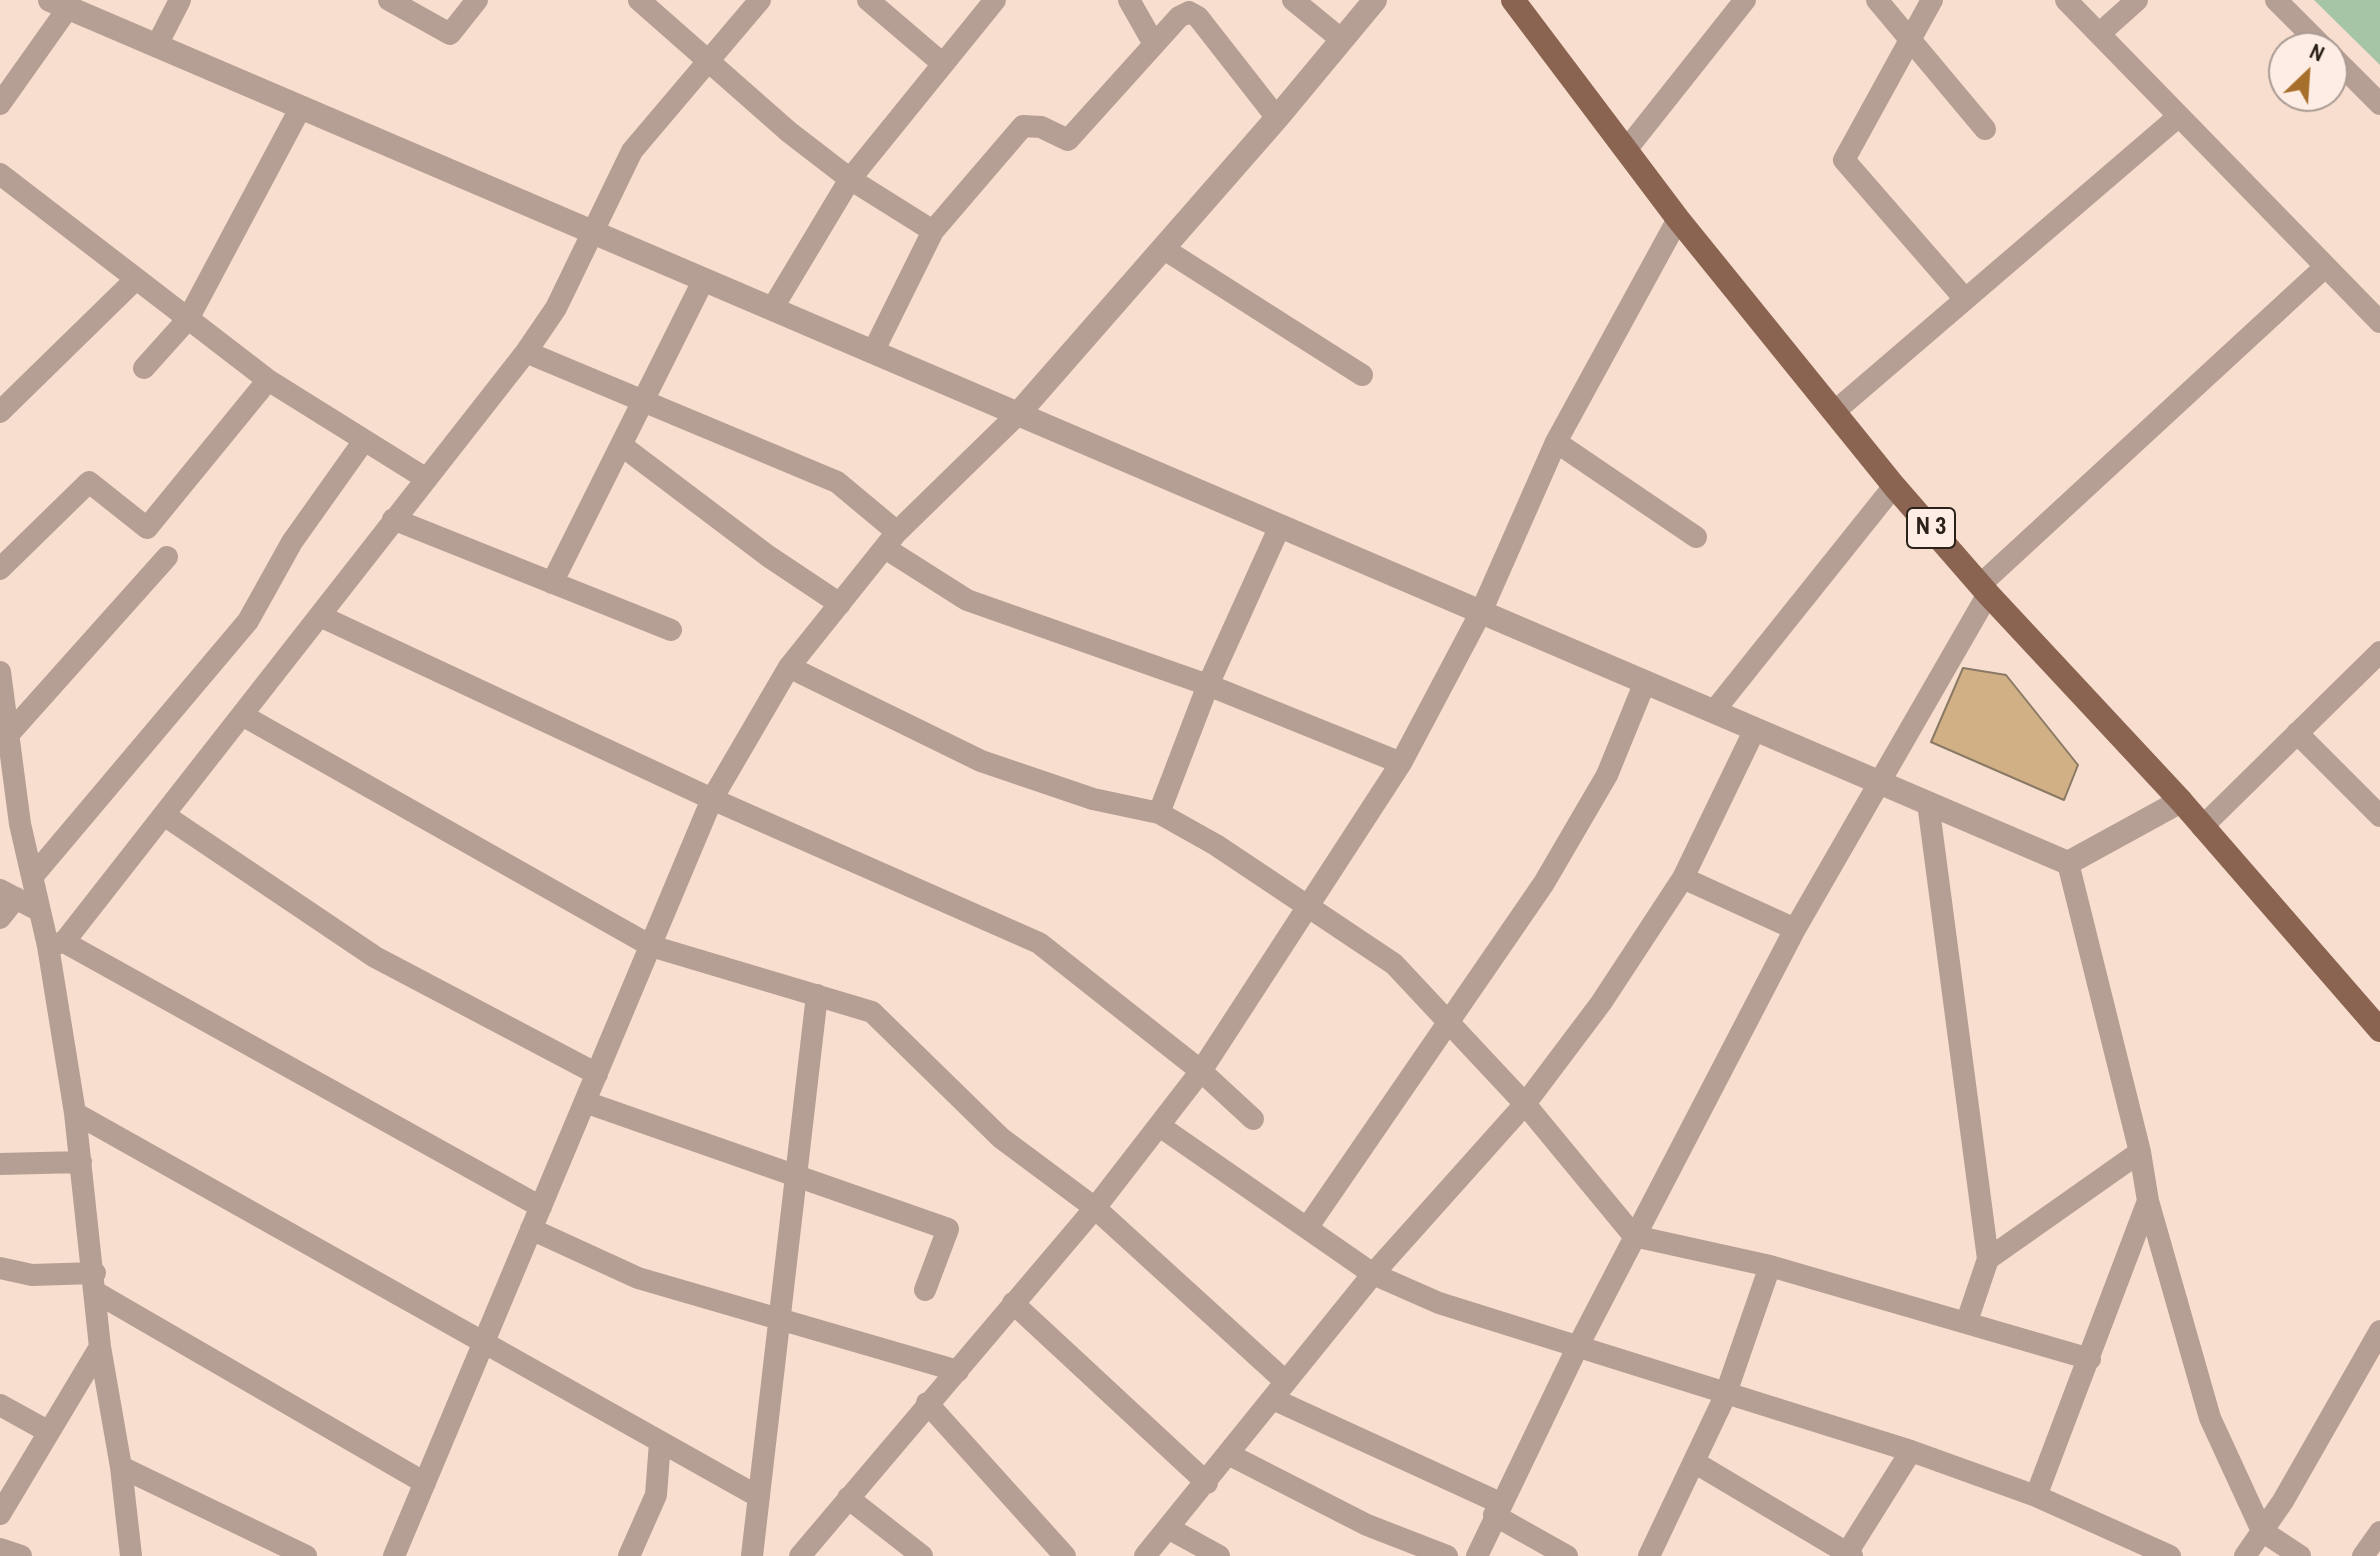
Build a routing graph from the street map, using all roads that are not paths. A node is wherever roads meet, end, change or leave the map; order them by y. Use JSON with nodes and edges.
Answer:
{"nodes":[{"id":1,"x":180,"y":0,"type":"edge"},
{"id":2,"x":389,"y":0,"type":"edge"},
{"id":3,"x":477,"y":0,"type":"edge"},
{"id":4,"x":639,"y":0,"type":"edge"},
{"id":5,"x":760,"y":0,"type":"edge"},
{"id":6,"x":868,"y":0,"type":"edge"},
{"id":7,"x":995,"y":0,"type":"edge"},
{"id":8,"x":1129,"y":0,"type":"edge"},
{"id":9,"x":1293,"y":0,"type":"edge"},
{"id":10,"x":1375,"y":0,"type":"edge"},
{"id":11,"x":1513,"y":0,"type":"edge"},
{"id":12,"x":1745,"y":0,"type":"edge"},
{"id":13,"x":1877,"y":0,"type":"edge"},
{"id":14,"x":1932,"y":0,"type":"edge"},
{"id":15,"x":2066,"y":0,"type":"edge"},
{"id":16,"x":2137,"y":0,"type":"edge"},
{"id":17,"x":2276,"y":0,"type":"edge"},
{"id":18,"x":59,"y":4,"type":"edge"},
{"id":19,"x":2308,"y":32,"type":"edge"},
{"id":20,"x":2099,"y":34,"type":"junction"},
{"id":21,"x":1342,"y":40,"type":"junction"},
{"id":22,"x":1910,"y":40,"type":"junction"},
{"id":23,"x":1154,"y":44,"type":"junction"},
{"id":24,"x":157,"y":45,"type":"junction"},
{"id":25,"x":709,"y":60,"type":"junction"},
{"id":26,"x":943,"y":64,"type":"junction"},
{"id":27,"x":2348,"y":72,"type":"edge"},
{"id":28,"x":0,"y":104,"type":"edge"},
{"id":29,"x":2380,"y":104,"type":"edge"},
{"id":30,"x":301,"y":107,"type":"junction"},
{"id":31,"x":2179,"y":116,"type":"junction"},
{"id":32,"x":1277,"y":118,"type":"junction"},
{"id":33,"x":1985,"y":129,"type":"dead end"},
{"id":34,"x":1626,"y":150,"type":"junction"},
{"id":35,"x":0,"y":174,"type":"edge"},
{"id":36,"x":850,"y":179,"type":"junction"},
{"id":37,"x":1678,"y":219,"type":"junction"},
{"id":38,"x":933,"y":231,"type":"junction"},
{"id":39,"x":592,"y":232,"type":"junction"},
{"id":40,"x":1164,"y":249,"type":"junction"},
{"id":41,"x":2325,"y":267,"type":"junction"},
{"id":42,"x":136,"y":279,"type":"junction"},
{"id":43,"x":704,"y":279,"type":"junction"},
{"id":44,"x":1965,"y":299,"type":"junction"},
{"id":45,"x":772,"y":309,"type":"junction"},
{"id":46,"x":188,"y":319,"type":"junction"},
{"id":47,"x":2380,"y":322,"type":"edge"},
{"id":48,"x":526,"y":352,"type":"junction"},
{"id":49,"x":873,"y":352,"type":"junction"},
{"id":50,"x":144,"y":368,"type":"dead end"},
{"id":51,"x":1362,"y":375,"type":"dead end"},
{"id":52,"x":268,"y":380,"type":"junction"},
{"id":53,"x":642,"y":402,"type":"junction"},
{"id":54,"x":0,"y":412,"type":"edge"},
{"id":55,"x":1834,"y":412,"type":"junction"},
{"id":56,"x":1018,"y":414,"type":"junction"},
{"id":57,"x":363,"y":442,"type":"junction"},
{"id":58,"x":1556,"y":442,"type":"junction"},
{"id":59,"x":621,"y":445,"type":"junction"},
{"id":60,"x":425,"y":478,"type":"junction"},
{"id":61,"x":1894,"y":486,"type":"junction"},
{"id":62,"x":393,"y":519,"type":"junction"},
{"id":63,"x":1280,"y":526,"type":"junction"},
{"id":64,"x":1696,"y":537,"type":"dead end"},
{"id":65,"x":891,"y":540,"type":"junction"},
{"id":66,"x":167,"y":557,"type":"dead end"},
{"id":67,"x":0,"y":569,"type":"edge"},
{"id":68,"x":552,"y":583,"type":"junction"},
{"id":69,"x":1984,"y":589,"type":"junction"},
{"id":70,"x":840,"y":604,"type":"junction"},
{"id":71,"x":1481,"y":612,"type":"junction"},
{"id":72,"x":320,"y":616,"type":"junction"},
{"id":73,"x":671,"y":630,"type":"dead end"},
{"id":74,"x":2380,"y":652,"type":"edge"},
{"id":75,"x":789,"y":667,"type":"junction"},
{"id":76,"x":0,"y":672,"type":"edge"},
{"id":77,"x":1645,"y":682,"type":"junction"},
{"id":78,"x":1208,"y":685,"type":"junction"},
{"id":79,"x":1714,"y":711,"type":"junction"},
{"id":80,"x":242,"y":715,"type":"junction"},
{"id":81,"x":1755,"y":729,"type":"junction"},
{"id":82,"x":2297,"y":733,"type":"junction"},
{"id":83,"x":8,"y":735,"type":"junction"},
{"id":84,"x":1401,"y":763,"type":"junction"},
{"id":85,"x":1879,"y":782,"type":"junction"},
{"id":86,"x":712,"y":799,"type":"junction"},
{"id":87,"x":2181,"y":801,"type":"junction"},
{"id":88,"x":1928,"y":803,"type":"junction"},
{"id":89,"x":1159,"y":813,"type":"junction"},
{"id":90,"x":164,"y":815,"type":"junction"},
{"id":91,"x":2380,"y":816,"type":"edge"},
{"id":92,"x":10,"y":819,"type":"edge"},
{"id":93,"x":2202,"y":827,"type":"junction"},
{"id":94,"x":2068,"y":863,"type":"junction"},
{"id":95,"x":33,"y":876,"type":"junction"},
{"id":96,"x":1683,"y":878,"type":"junction"},
{"id":97,"x":8,"y":894,"type":"edge"},
{"id":98,"x":1307,"y":908,"type":"junction"},
{"id":99,"x":40,"y":911,"type":"junction"},
{"id":100,"x":0,"y":918,"type":"edge"},
{"id":101,"x":1795,"y":929,"type":"junction"},
{"id":102,"x":56,"y":944,"type":"junction"},
{"id":103,"x":651,"y":946,"type":"junction"},
{"id":104,"x":817,"y":995,"type":"junction"},
{"id":105,"x":1448,"y":1019,"type":"junction"},
{"id":106,"x":2380,"y":1029,"type":"edge"},
{"id":107,"x":1201,"y":1071,"type":"junction"},
{"id":108,"x":597,"y":1074,"type":"junction"},
{"id":109,"x":585,"y":1102,"type":"junction"},
{"id":110,"x":1525,"y":1104,"type":"junction"},
{"id":111,"x":75,"y":1113,"type":"junction"},
{"id":112,"x":1253,"y":1119,"type":"dead end"},
{"id":113,"x":1161,"y":1127,"type":"junction"},
{"id":114,"x":2140,"y":1152,"type":"junction"},
{"id":115,"x":81,"y":1162,"type":"junction"},
{"id":116,"x":0,"y":1164,"type":"edge"},
{"id":117,"x":796,"y":1177,"type":"junction"},
{"id":118,"x":2148,"y":1201,"type":"junction"},
{"id":119,"x":541,"y":1207,"type":"junction"},
{"id":120,"x":1095,"y":1208,"type":"junction"},
{"id":121,"x":1307,"y":1228,"type":"junction"},
{"id":122,"x":531,"y":1229,"type":"junction"},
{"id":123,"x":1634,"y":1236,"type":"junction"},
{"id":124,"x":1988,"y":1259,"type":"junction"},
{"id":125,"x":1770,"y":1266,"type":"junction"},
{"id":126,"x":0,"y":1268,"type":"edge"},
{"id":127,"x":1373,"y":1274,"type":"junction"},
{"id":128,"x":96,"y":1283,"type":"junction"},
{"id":129,"x":925,"y":1290,"type":"dead end"},
{"id":130,"x":1013,"y":1303,"type":"junction"},
{"id":131,"x":779,"y":1319,"type":"junction"},
{"id":132,"x":1967,"y":1321,"type":"junction"},
{"id":133,"x":2380,"y":1331,"type":"edge"},
{"id":134,"x":483,"y":1345,"type":"junction"},
{"id":135,"x":100,"y":1347,"type":"junction"},
{"id":136,"x":1577,"y":1348,"type":"junction"},
{"id":137,"x":2090,"y":1359,"type":"junction"},
{"id":138,"x":958,"y":1371,"type":"junction"},
{"id":139,"x":1279,"y":1390,"type":"junction"},
{"id":140,"x":1725,"y":1396,"type":"junction"},
{"id":141,"x":927,"y":1403,"type":"junction"},
{"id":142,"x":0,"y":1405,"type":"edge"},
{"id":143,"x":49,"y":1432,"type":"junction"},
{"id":144,"x":660,"y":1442,"type":"junction"},
{"id":145,"x":1911,"y":1451,"type":"junction"},
{"id":146,"x":1230,"y":1455,"type":"junction"},
{"id":147,"x":1694,"y":1462,"type":"junction"},
{"id":148,"x":121,"y":1467,"type":"junction"},
{"id":149,"x":425,"y":1483,"type":"junction"},
{"id":150,"x":1207,"y":1483,"type":"junction"},
{"id":151,"x":2036,"y":1496,"type":"junction"},
{"id":152,"x":759,"y":1497,"type":"junction"},
{"id":153,"x":848,"y":1498,"type":"junction"},
{"id":154,"x":1497,"y":1509,"type":"junction"},
{"id":155,"x":0,"y":1514,"type":"edge"},
{"id":156,"x":1168,"y":1528,"type":"junction"},
{"id":157,"x":2262,"y":1531,"type":"junction"},
{"id":158,"x":2380,"y":1532,"type":"edge"},
{"id":159,"x":0,"y":1549,"type":"edge"},
{"id":160,"x":1850,"y":1555,"type":"edge"},
{"id":161,"x":21,"y":1556,"type":"edge"},
{"id":162,"x":131,"y":1556,"type":"edge"},
{"id":163,"x":306,"y":1556,"type":"edge"},
{"id":164,"x":394,"y":1556,"type":"edge"},
{"id":165,"x":629,"y":1556,"type":"edge"},
{"id":166,"x":752,"y":1556,"type":"edge"},
{"id":167,"x":800,"y":1556,"type":"edge"},
{"id":168,"x":922,"y":1556,"type":"edge"},
{"id":169,"x":1065,"y":1556,"type":"edge"},
{"id":170,"x":1145,"y":1556,"type":"edge"},
{"id":171,"x":1219,"y":1556,"type":"edge"},
{"id":172,"x":1447,"y":1556,"type":"edge"},
{"id":173,"x":1477,"y":1556,"type":"edge"},
{"id":174,"x":1567,"y":1556,"type":"edge"},
{"id":175,"x":1649,"y":1556,"type":"edge"},
{"id":176,"x":2170,"y":1556,"type":"edge"},
{"id":177,"x":2245,"y":1556,"type":"edge"},
{"id":178,"x":2300,"y":1556,"type":"edge"},
{"id":179,"x":2363,"y":1556,"type":"edge"}],
"edges":[{"from":1,"to":24,"type":"street"},
{"from":2,"to":3,"type":"street"},
{"from":4,"to":25,"type":"street"},
{"from":5,"to":25,"type":"street"},
{"from":6,"to":26,"type":"street"},
{"from":7,"to":26,"type":"street"},
{"from":8,"to":23,"type":"street"},
{"from":9,"to":21,"type":"street"},
{"from":10,"to":21,"type":"street"},
{"from":11,"to":34,"type":"main road","number":"N 3"},
{"from":12,"to":34,"type":"street"},
{"from":13,"to":22,"type":"street"},
{"from":14,"to":22,"type":"street"},
{"from":15,"to":20,"type":"street"},
{"from":16,"to":20,"type":"street"},
{"from":17,"to":19,"type":"street"},
{"from":18,"to":24,"type":"street"},
{"from":18,"to":28,"type":"street"},
{"from":20,"to":31,"type":"street"},
{"from":21,"to":32,"type":"street"},
{"from":22,"to":33,"type":"street"},
{"from":22,"to":44,"type":"street"},
{"from":23,"to":32,"type":"street"},
{"from":23,"to":38,"type":"street"},
{"from":24,"to":30,"type":"street"},
{"from":25,"to":36,"type":"street"},
{"from":25,"to":39,"type":"street"},
{"from":26,"to":36,"type":"street"},
{"from":27,"to":29,"type":"street"},
{"from":30,"to":39,"type":"street"},
{"from":30,"to":46,"type":"street"},
{"from":31,"to":41,"type":"street"},
{"from":31,"to":44,"type":"street"},
{"from":32,"to":40,"type":"street"},
{"from":34,"to":37,"type":"main road","number":"N 3"},
{"from":35,"to":42,"type":"street"},
{"from":36,"to":38,"type":"street"},
{"from":36,"to":45,"type":"street"},
{"from":37,"to":55,"type":"main road","number":"N 3"},
{"from":37,"to":58,"type":"street"},
{"from":38,"to":49,"type":"street"},
{"from":39,"to":43,"type":"street"},
{"from":39,"to":48,"type":"street"},
{"from":40,"to":51,"type":"street"},
{"from":40,"to":56,"type":"street"},
{"from":41,"to":47,"type":"street"},
{"from":41,"to":69,"type":"street"},
{"from":42,"to":46,"type":"street"},
{"from":42,"to":54,"type":"street"},
{"from":43,"to":45,"type":"street"},
{"from":43,"to":53,"type":"street"},
{"from":44,"to":55,"type":"street"},
{"from":45,"to":49,"type":"street"},
{"from":46,"to":50,"type":"street"},
{"from":46,"to":52,"type":"street"},
{"from":48,"to":53,"type":"street"},
{"from":48,"to":60,"type":"street"},
{"from":49,"to":56,"type":"street"},
{"from":52,"to":57,"type":"street"},
{"from":52,"to":67,"type":"street"},
{"from":53,"to":59,"type":"street"},
{"from":53,"to":65,"type":"street"},
{"from":55,"to":61,"type":"main road","number":"N 3"},
{"from":56,"to":63,"type":"street"},
{"from":56,"to":65,"type":"street"},
{"from":57,"to":60,"type":"street"},
{"from":57,"to":95,"type":"street"},
{"from":58,"to":64,"type":"street"},
{"from":58,"to":71,"type":"street"},
{"from":59,"to":68,"type":"street"},
{"from":59,"to":70,"type":"street"},
{"from":60,"to":62,"type":"street"},
{"from":61,"to":69,"type":"main road","number":"N 3"},
{"from":61,"to":79,"type":"street"},
{"from":62,"to":68,"type":"street"},
{"from":62,"to":72,"type":"street"},
{"from":63,"to":71,"type":"street"},
{"from":63,"to":78,"type":"street"},
{"from":65,"to":70,"type":"street"},
{"from":65,"to":78,"type":"street"},
{"from":66,"to":83,"type":"street"},
{"from":68,"to":73,"type":"street"},
{"from":69,"to":85,"type":"street"},
{"from":69,"to":87,"type":"main road","number":"N 3"},
{"from":70,"to":75,"type":"street"},
{"from":71,"to":77,"type":"street"},
{"from":71,"to":84,"type":"street"},
{"from":72,"to":80,"type":"street"},
{"from":72,"to":86,"type":"street"},
{"from":74,"to":82,"type":"street"},
{"from":75,"to":86,"type":"street"},
{"from":75,"to":89,"type":"street"},
{"from":76,"to":83,"type":"street"},
{"from":77,"to":79,"type":"street"},
{"from":77,"to":105,"type":"street"},
{"from":78,"to":84,"type":"street"},
{"from":78,"to":89,"type":"street"},
{"from":79,"to":81,"type":"street"},
{"from":80,"to":90,"type":"street"},
{"from":80,"to":103,"type":"street"},
{"from":81,"to":85,"type":"street"},
{"from":81,"to":96,"type":"street"},
{"from":82,"to":91,"type":"street"},
{"from":82,"to":93,"type":"street"},
{"from":83,"to":92,"type":"street"},
{"from":84,"to":98,"type":"street"},
{"from":85,"to":88,"type":"street"},
{"from":85,"to":101,"type":"street"},
{"from":86,"to":103,"type":"street"},
{"from":86,"to":107,"type":"street"},
{"from":87,"to":93,"type":"main road","number":"N 3"},
{"from":87,"to":94,"type":"street"},
{"from":88,"to":94,"type":"street"},
{"from":88,"to":124,"type":"street"},
{"from":89,"to":98,"type":"street"},
{"from":90,"to":102,"type":"street"},
{"from":90,"to":108,"type":"street"},
{"from":92,"to":95,"type":"street"},
{"from":93,"to":106,"type":"main road","number":"N 3"},
{"from":94,"to":114,"type":"street"},
{"from":95,"to":99,"type":"street"},
{"from":96,"to":101,"type":"street"},
{"from":96,"to":110,"type":"street"},
{"from":97,"to":99,"type":"street"},
{"from":97,"to":100,"type":"street"},
{"from":98,"to":105,"type":"street"},
{"from":98,"to":107,"type":"street"},
{"from":99,"to":102,"type":"street"},
{"from":101,"to":123,"type":"street"},
{"from":102,"to":111,"type":"street"},
{"from":102,"to":119,"type":"street"},
{"from":103,"to":104,"type":"street"},
{"from":103,"to":108,"type":"street"},
{"from":104,"to":117,"type":"street"},
{"from":104,"to":120,"type":"street"},
{"from":105,"to":110,"type":"street"},
{"from":105,"to":121,"type":"street"},
{"from":107,"to":112,"type":"street"},
{"from":107,"to":113,"type":"street"},
{"from":108,"to":109,"type":"street"},
{"from":109,"to":117,"type":"street"},
{"from":109,"to":119,"type":"street"},
{"from":110,"to":123,"type":"street"},
{"from":110,"to":127,"type":"street"},
{"from":111,"to":115,"type":"street"},
{"from":111,"to":134,"type":"street"},
{"from":113,"to":120,"type":"street"},
{"from":113,"to":121,"type":"street"},
{"from":114,"to":118,"type":"street"},
{"from":114,"to":124,"type":"street"},
{"from":115,"to":116,"type":"street"},
{"from":115,"to":128,"type":"street"},
{"from":117,"to":129,"type":"street"},
{"from":117,"to":131,"type":"street"},
{"from":118,"to":137,"type":"street"},
{"from":118,"to":157,"type":"street"},
{"from":119,"to":122,"type":"street"},
{"from":120,"to":130,"type":"street"},
{"from":120,"to":139,"type":"street"},
{"from":121,"to":127,"type":"street"},
{"from":122,"to":131,"type":"street"},
{"from":122,"to":134,"type":"street"},
{"from":123,"to":125,"type":"street"},
{"from":123,"to":136,"type":"street"},
{"from":124,"to":132,"type":"street"},
{"from":125,"to":132,"type":"street"},
{"from":125,"to":140,"type":"street"},
{"from":126,"to":128,"type":"street"},
{"from":127,"to":136,"type":"street"},
{"from":127,"to":139,"type":"street"},
{"from":128,"to":135,"type":"street"},
{"from":128,"to":149,"type":"street"},
{"from":130,"to":138,"type":"street"},
{"from":130,"to":150,"type":"street"},
{"from":131,"to":138,"type":"street"},
{"from":131,"to":152,"type":"street"},
{"from":132,"to":137,"type":"street"},
{"from":133,"to":157,"type":"street"},
{"from":134,"to":144,"type":"street"},
{"from":134,"to":149,"type":"street"},
{"from":135,"to":143,"type":"street"},
{"from":135,"to":148,"type":"street"},
{"from":136,"to":140,"type":"street"},
{"from":136,"to":154,"type":"street"},
{"from":137,"to":151,"type":"street"},
{"from":138,"to":141,"type":"street"},
{"from":139,"to":146,"type":"street"},
{"from":139,"to":154,"type":"street"},
{"from":140,"to":145,"type":"street"},
{"from":140,"to":147,"type":"street"},
{"from":141,"to":153,"type":"street"},
{"from":141,"to":169,"type":"street"},
{"from":142,"to":143,"type":"street"},
{"from":143,"to":155,"type":"street"},
{"from":144,"to":152,"type":"street"},
{"from":144,"to":165,"type":"street"},
{"from":145,"to":151,"type":"street"},
{"from":145,"to":160,"type":"street"},
{"from":146,"to":150,"type":"street"},
{"from":146,"to":172,"type":"street"},
{"from":147,"to":160,"type":"street"},
{"from":147,"to":175,"type":"street"},
{"from":148,"to":162,"type":"street"},
{"from":148,"to":163,"type":"street"},
{"from":149,"to":164,"type":"street"},
{"from":150,"to":156,"type":"street"},
{"from":151,"to":176,"type":"street"},
{"from":152,"to":166,"type":"street"},
{"from":153,"to":167,"type":"street"},
{"from":153,"to":168,"type":"street"},
{"from":154,"to":173,"type":"street"},
{"from":154,"to":174,"type":"street"},
{"from":156,"to":170,"type":"street"},
{"from":156,"to":171,"type":"street"},
{"from":157,"to":177,"type":"street"},
{"from":157,"to":178,"type":"street"},
{"from":158,"to":179,"type":"street"},
{"from":159,"to":161,"type":"street"}]}
